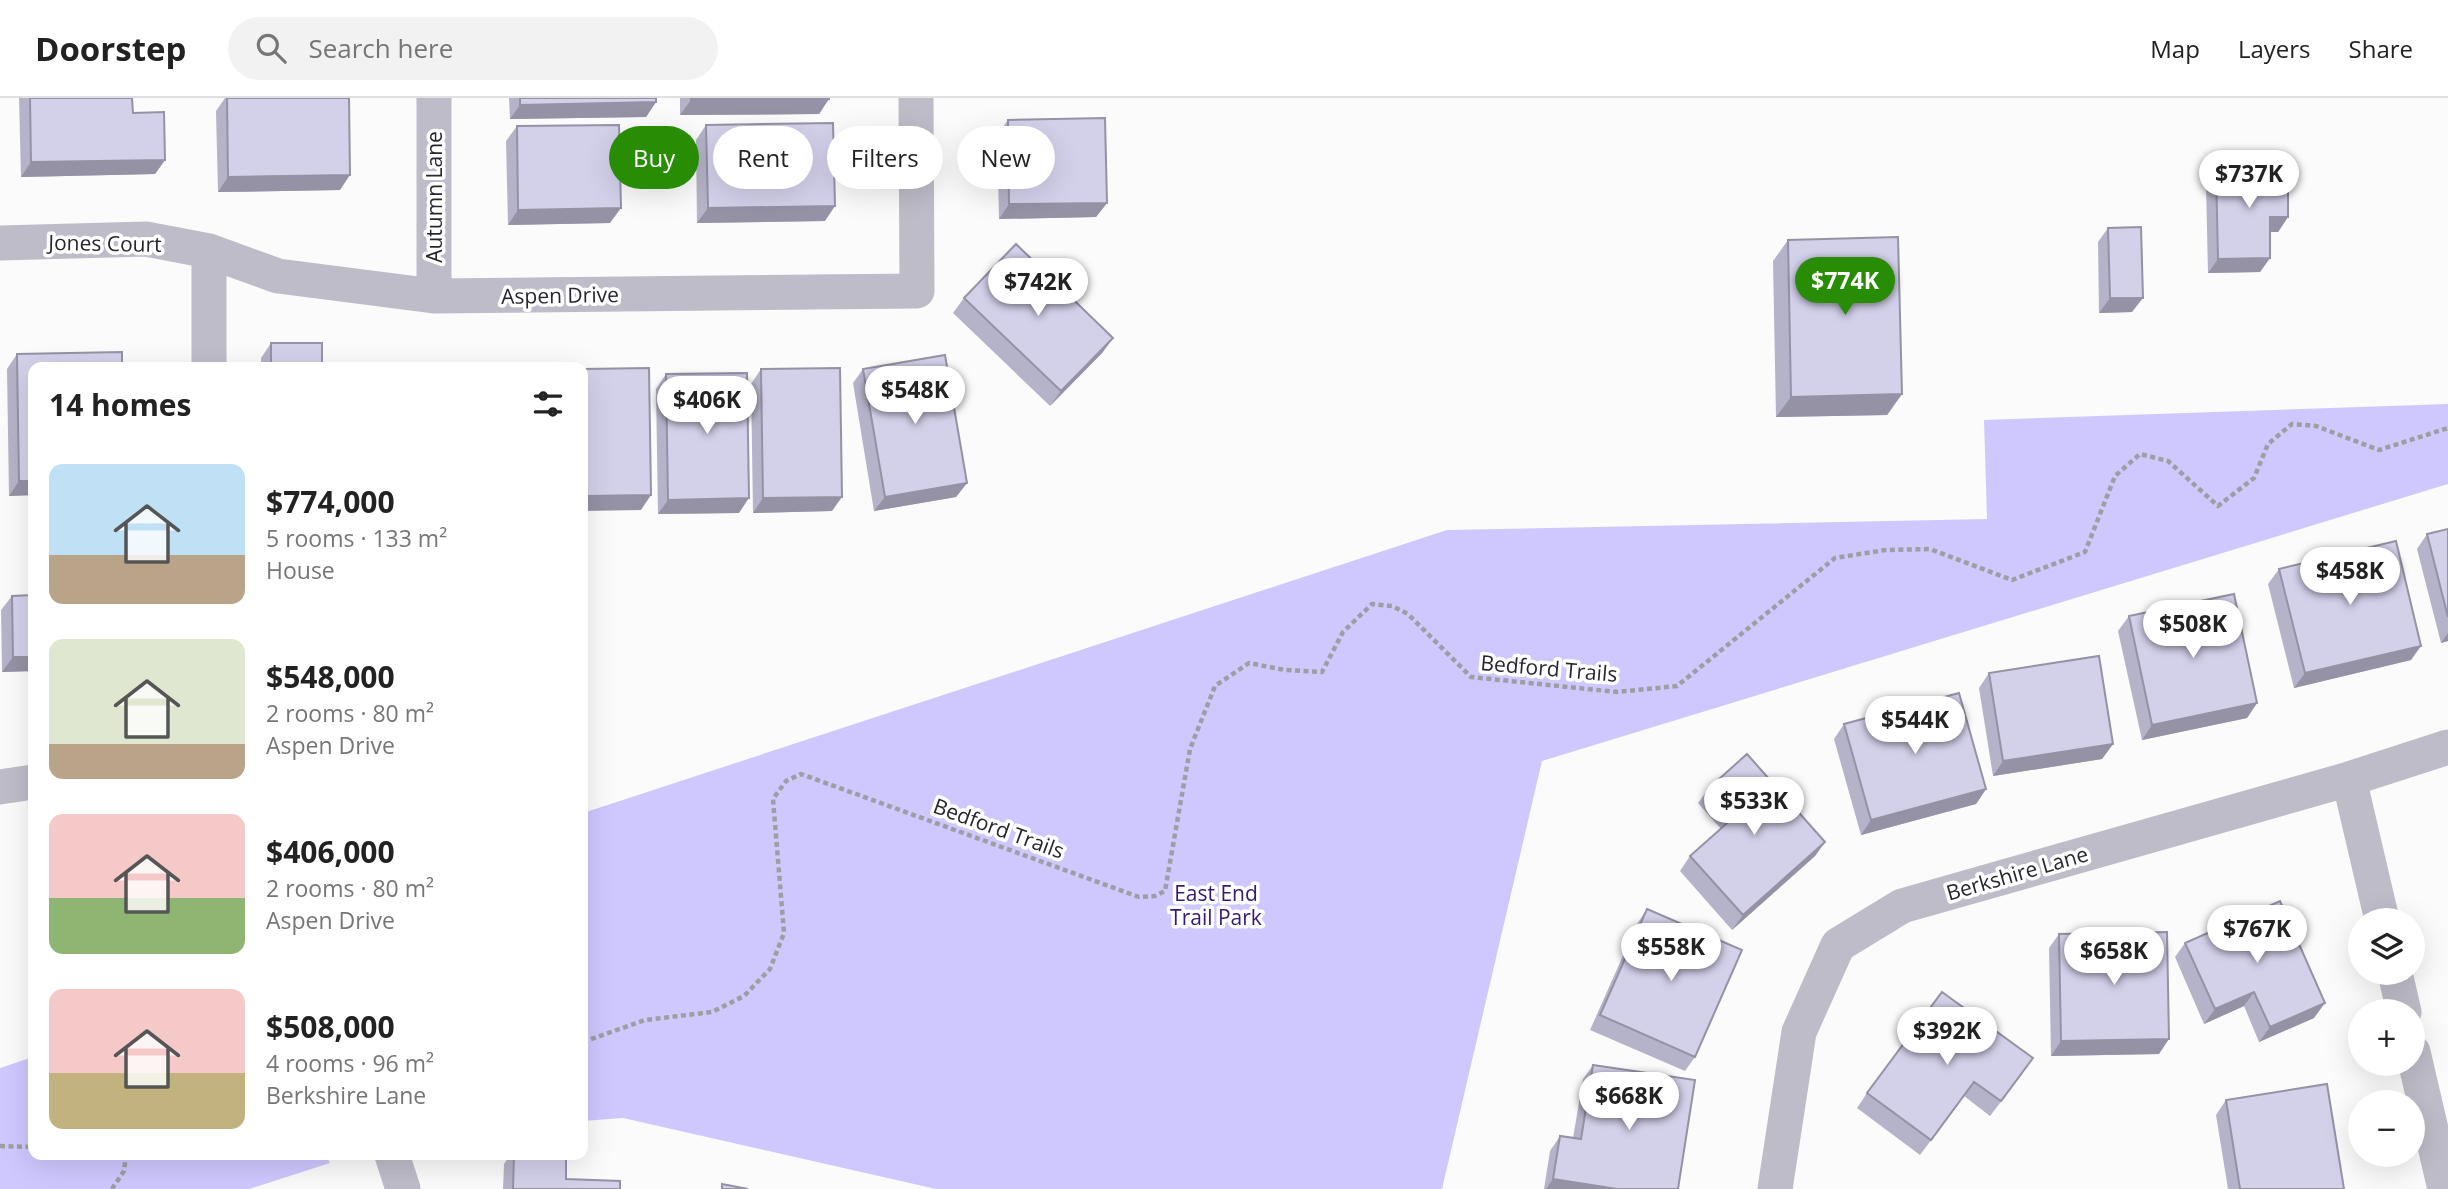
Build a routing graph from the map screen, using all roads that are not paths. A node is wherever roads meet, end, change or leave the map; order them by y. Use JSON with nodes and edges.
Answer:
{"nodes":[{"id":1,"x":435,"y":98,"type":"edge"},
{"id":2,"x":915,"y":98,"type":"edge"},
{"id":3,"x":0,"y":243,"type":"edge"},
{"id":4,"x":209,"y":251,"type":"junction"},
{"id":5,"x":434,"y":296,"type":"junction"},
{"id":6,"x":209,"y":362,"type":"edge"},
{"id":7,"x":2448,"y":747,"type":"edge"},
{"id":8,"x":2349,"y":779,"type":"junction"},
{"id":9,"x":28,"y":783,"type":"edge"},
{"id":10,"x":0,"y":787,"type":"edge"},
{"id":11,"x":2379,"y":908,"type":"edge"},
{"id":12,"x":2419,"y":1076,"type":"edge"},
{"id":13,"x":394,"y":1160,"type":"edge"},
{"id":14,"x":403,"y":1189,"type":"edge"},
{"id":15,"x":1774,"y":1189,"type":"edge"},
{"id":16,"x":2445,"y":1189,"type":"edge"}],
"edges":[{"from":1,"to":5,"type":"street","name":"Autumn Lane"},
{"from":2,"to":5,"type":"street","name":"Aspen Drive"},
{"from":3,"to":4,"type":"street","name":"Jones Court"},
{"from":4,"to":5,"type":"street","name":"Aspen Drive"},
{"from":4,"to":6,"type":"street"},
{"from":7,"to":8,"type":"street","name":"Berkshire Lane"},
{"from":8,"to":11,"type":"street"},
{"from":8,"to":15,"type":"street","name":"Berkshire Lane"},
{"from":9,"to":10,"type":"street"},
{"from":12,"to":16,"type":"street"},
{"from":13,"to":14,"type":"street"}]}
